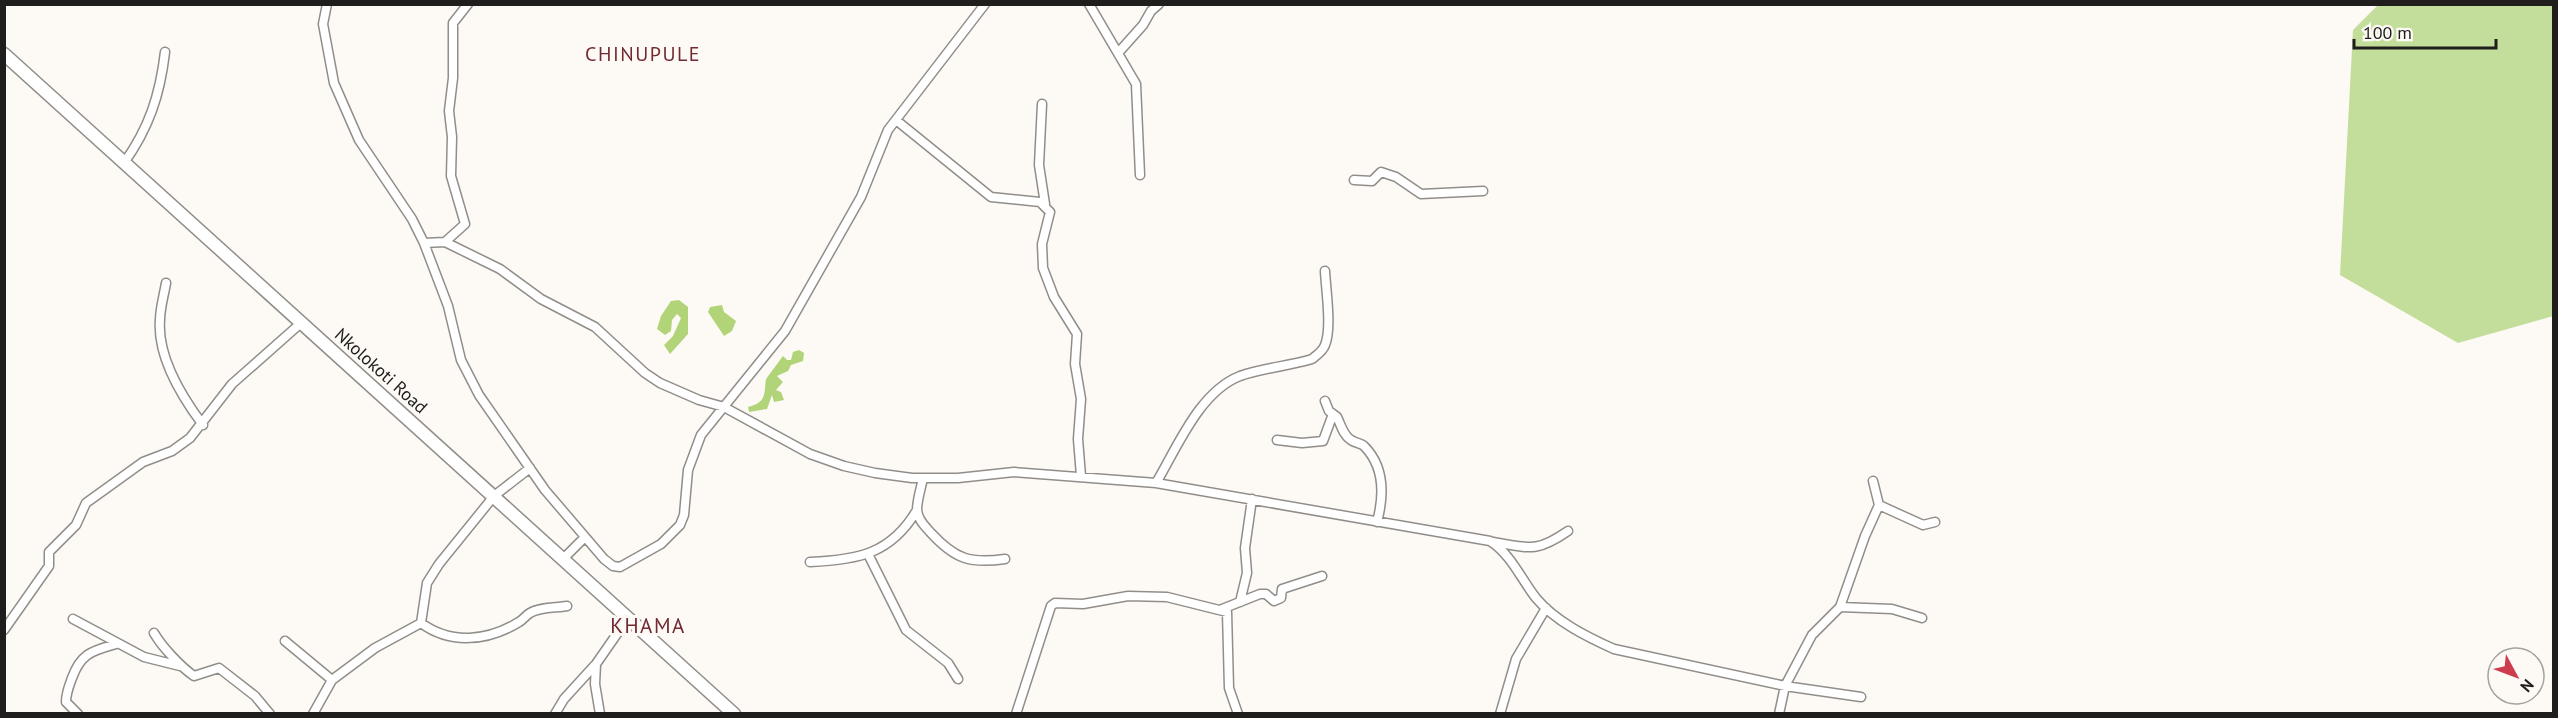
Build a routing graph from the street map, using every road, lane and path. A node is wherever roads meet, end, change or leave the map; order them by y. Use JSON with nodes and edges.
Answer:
{"nodes":[{"id":1,"x":327,"y":4,"type":"edge"},
{"id":2,"x":468,"y":4,"type":"edge"},
{"id":3,"x":985,"y":4,"type":"edge"},
{"id":4,"x":1089,"y":4,"type":"edge"},
{"id":5,"x":1159,"y":4,"type":"edge"},
{"id":6,"x":165,"y":52,"type":"dead end"},
{"id":7,"x":1118,"y":53,"type":"junction"},
{"id":8,"x":4,"y":54,"type":"edge"},
{"id":9,"x":1042,"y":104,"type":"dead end"},
{"id":10,"x":896,"y":120,"type":"junction"},
{"id":11,"x":124,"y":163,"type":"junction"},
{"id":12,"x":1140,"y":175,"type":"dead end"},
{"id":13,"x":1354,"y":180,"type":"dead end"},
{"id":14,"x":1483,"y":191,"type":"dead end"},
{"id":15,"x":1045,"y":204,"type":"junction"},
{"id":16,"x":444,"y":242,"type":"junction"},
{"id":17,"x":424,"y":243,"type":"junction"},
{"id":18,"x":1325,"y":272,"type":"dead end"},
{"id":19,"x":166,"y":283,"type":"dead end"},
{"id":20,"x":301,"y":323,"type":"junction"},
{"id":21,"x":1325,"y":401,"type":"dead end"},
{"id":22,"x":724,"y":407,"type":"junction"},
{"id":23,"x":1333,"y":414,"type":"junction"},
{"id":24,"x":203,"y":424,"type":"junction"},
{"id":25,"x":1277,"y":440,"type":"dead end"},
{"id":26,"x":530,"y":468,"type":"junction"},
{"id":27,"x":1081,"y":476,"type":"junction"},
{"id":28,"x":923,"y":478,"type":"junction"},
{"id":29,"x":1873,"y":480,"type":"dead end"},
{"id":30,"x":1156,"y":483,"type":"junction"},
{"id":31,"x":494,"y":496,"type":"junction"},
{"id":32,"x":1252,"y":499,"type":"junction"},
{"id":33,"x":1879,"y":506,"type":"junction"},
{"id":34,"x":917,"y":510,"type":"junction"},
{"id":35,"x":1377,"y":522,"type":"junction"},
{"id":36,"x":1935,"y":522,"type":"dead end"},
{"id":37,"x":1568,"y":531,"type":"dead end"},
{"id":38,"x":585,"y":537,"type":"junction"},
{"id":39,"x":1490,"y":541,"type":"junction"},
{"id":40,"x":868,"y":554,"type":"junction"},
{"id":41,"x":564,"y":558,"type":"junction"},
{"id":42,"x":1005,"y":559,"type":"dead end"},
{"id":43,"x":810,"y":562,"type":"dead end"},
{"id":44,"x":1322,"y":576,"type":"dead end"},
{"id":45,"x":1240,"y":602,"type":"junction"},
{"id":46,"x":567,"y":606,"type":"dead end"},
{"id":47,"x":1840,"y":607,"type":"junction"},
{"id":48,"x":1546,"y":608,"type":"junction"},
{"id":49,"x":1222,"y":609,"type":"junction"},
{"id":50,"x":628,"y":618,"type":"junction"},
{"id":51,"x":1922,"y":618,"type":"dead end"},
{"id":52,"x":73,"y":619,"type":"dead end"},
{"id":53,"x":421,"y":623,"type":"junction"},
{"id":54,"x":4,"y":630,"type":"edge"},
{"id":55,"x":153,"y":633,"type":"dead end"},
{"id":56,"x":285,"y":641,"type":"dead end"},
{"id":57,"x":116,"y":644,"type":"junction"},
{"id":58,"x":596,"y":664,"type":"junction"},
{"id":59,"x":180,"y":666,"type":"junction"},
{"id":60,"x":322,"y":674,"type":"junction"},
{"id":61,"x":312,"y":676,"type":"dead end"},
{"id":62,"x":957,"y":679,"type":"dead end"},
{"id":63,"x":332,"y":680,"type":"junction"},
{"id":64,"x":1785,"y":686,"type":"junction"},
{"id":65,"x":1861,"y":697,"type":"dead end"},
{"id":66,"x":78,"y":714,"type":"edge"},
{"id":67,"x":270,"y":714,"type":"edge"},
{"id":68,"x":313,"y":714,"type":"edge"},
{"id":69,"x":555,"y":714,"type":"edge"},
{"id":70,"x":600,"y":714,"type":"edge"},
{"id":71,"x":734,"y":714,"type":"edge"},
{"id":72,"x":1016,"y":714,"type":"edge"},
{"id":73,"x":1238,"y":714,"type":"edge"},
{"id":74,"x":1500,"y":714,"type":"edge"},
{"id":75,"x":1779,"y":714,"type":"edge"}],
"edges":[{"from":1,"to":17,"type":"street"},
{"from":2,"to":16,"type":"street"},
{"from":3,"to":10,"type":"street"},
{"from":4,"to":7,"type":"street"},
{"from":5,"to":7,"type":"street"},
{"from":6,"to":11,"type":"street"},
{"from":7,"to":12,"type":"street"},
{"from":8,"to":11,"type":"main road","name":"Nkolokoti Road"},
{"from":9,"to":15,"type":"street"},
{"from":10,"to":15,"type":"street"},
{"from":10,"to":22,"type":"street"},
{"from":11,"to":20,"type":"main road","name":"Nkolokoti Road"},
{"from":13,"to":14,"type":"street"},
{"from":15,"to":27,"type":"street"},
{"from":16,"to":17,"type":"street"},
{"from":16,"to":22,"type":"street"},
{"from":17,"to":26,"type":"street"},
{"from":18,"to":30,"type":"street"},
{"from":19,"to":24,"type":"street"},
{"from":20,"to":24,"type":"street"},
{"from":20,"to":31,"type":"main road","name":"Nkolokoti Road"},
{"from":21,"to":23,"type":"street"},
{"from":22,"to":28,"type":"street"},
{"from":22,"to":38,"type":"street"},
{"from":23,"to":25,"type":"street"},
{"from":23,"to":35,"type":"street"},
{"from":24,"to":54,"type":"street"},
{"from":26,"to":31,"type":"street"},
{"from":26,"to":38,"type":"street"},
{"from":27,"to":28,"type":"street"},
{"from":27,"to":30,"type":"street"},
{"from":28,"to":34,"type":"street"},
{"from":29,"to":33,"type":"street"},
{"from":30,"to":32,"type":"street"},
{"from":31,"to":41,"type":"main road","name":"Nkolokoti Road"},
{"from":31,"to":53,"type":"street"},
{"from":32,"to":35,"type":"street"},
{"from":32,"to":45,"type":"street"},
{"from":33,"to":36,"type":"street"},
{"from":33,"to":47,"type":"street"},
{"from":34,"to":40,"type":"street"},
{"from":34,"to":42,"type":"street"},
{"from":35,"to":39,"type":"street"},
{"from":37,"to":39,"type":"street"},
{"from":38,"to":41,"type":"street"},
{"from":39,"to":48,"type":"street"},
{"from":40,"to":43,"type":"street"},
{"from":40,"to":62,"type":"street"},
{"from":41,"to":50,"type":"main road","name":"Nkolokoti Road"},
{"from":44,"to":45,"type":"street"},
{"from":45,"to":49,"type":"street"},
{"from":46,"to":53,"type":"street"},
{"from":47,"to":51,"type":"street"},
{"from":47,"to":64,"type":"street"},
{"from":48,"to":64,"type":"street"},
{"from":48,"to":74,"type":"street"},
{"from":49,"to":72,"type":"street"},
{"from":49,"to":73,"type":"street"},
{"from":50,"to":58,"type":"street"},
{"from":50,"to":71,"type":"main road","name":"Nkolokoti Road"},
{"from":52,"to":57,"type":"street"},
{"from":53,"to":63,"type":"street"},
{"from":55,"to":59,"type":"street"},
{"from":56,"to":60,"type":"street"},
{"from":57,"to":59,"type":"street"},
{"from":57,"to":66,"type":"street"},
{"from":58,"to":69,"type":"street"},
{"from":58,"to":70,"type":"street"},
{"from":59,"to":67,"type":"street"},
{"from":60,"to":61,"type":"street"},
{"from":60,"to":63,"type":"street"},
{"from":63,"to":68,"type":"street"},
{"from":64,"to":65,"type":"street"},
{"from":64,"to":75,"type":"street"}]}
